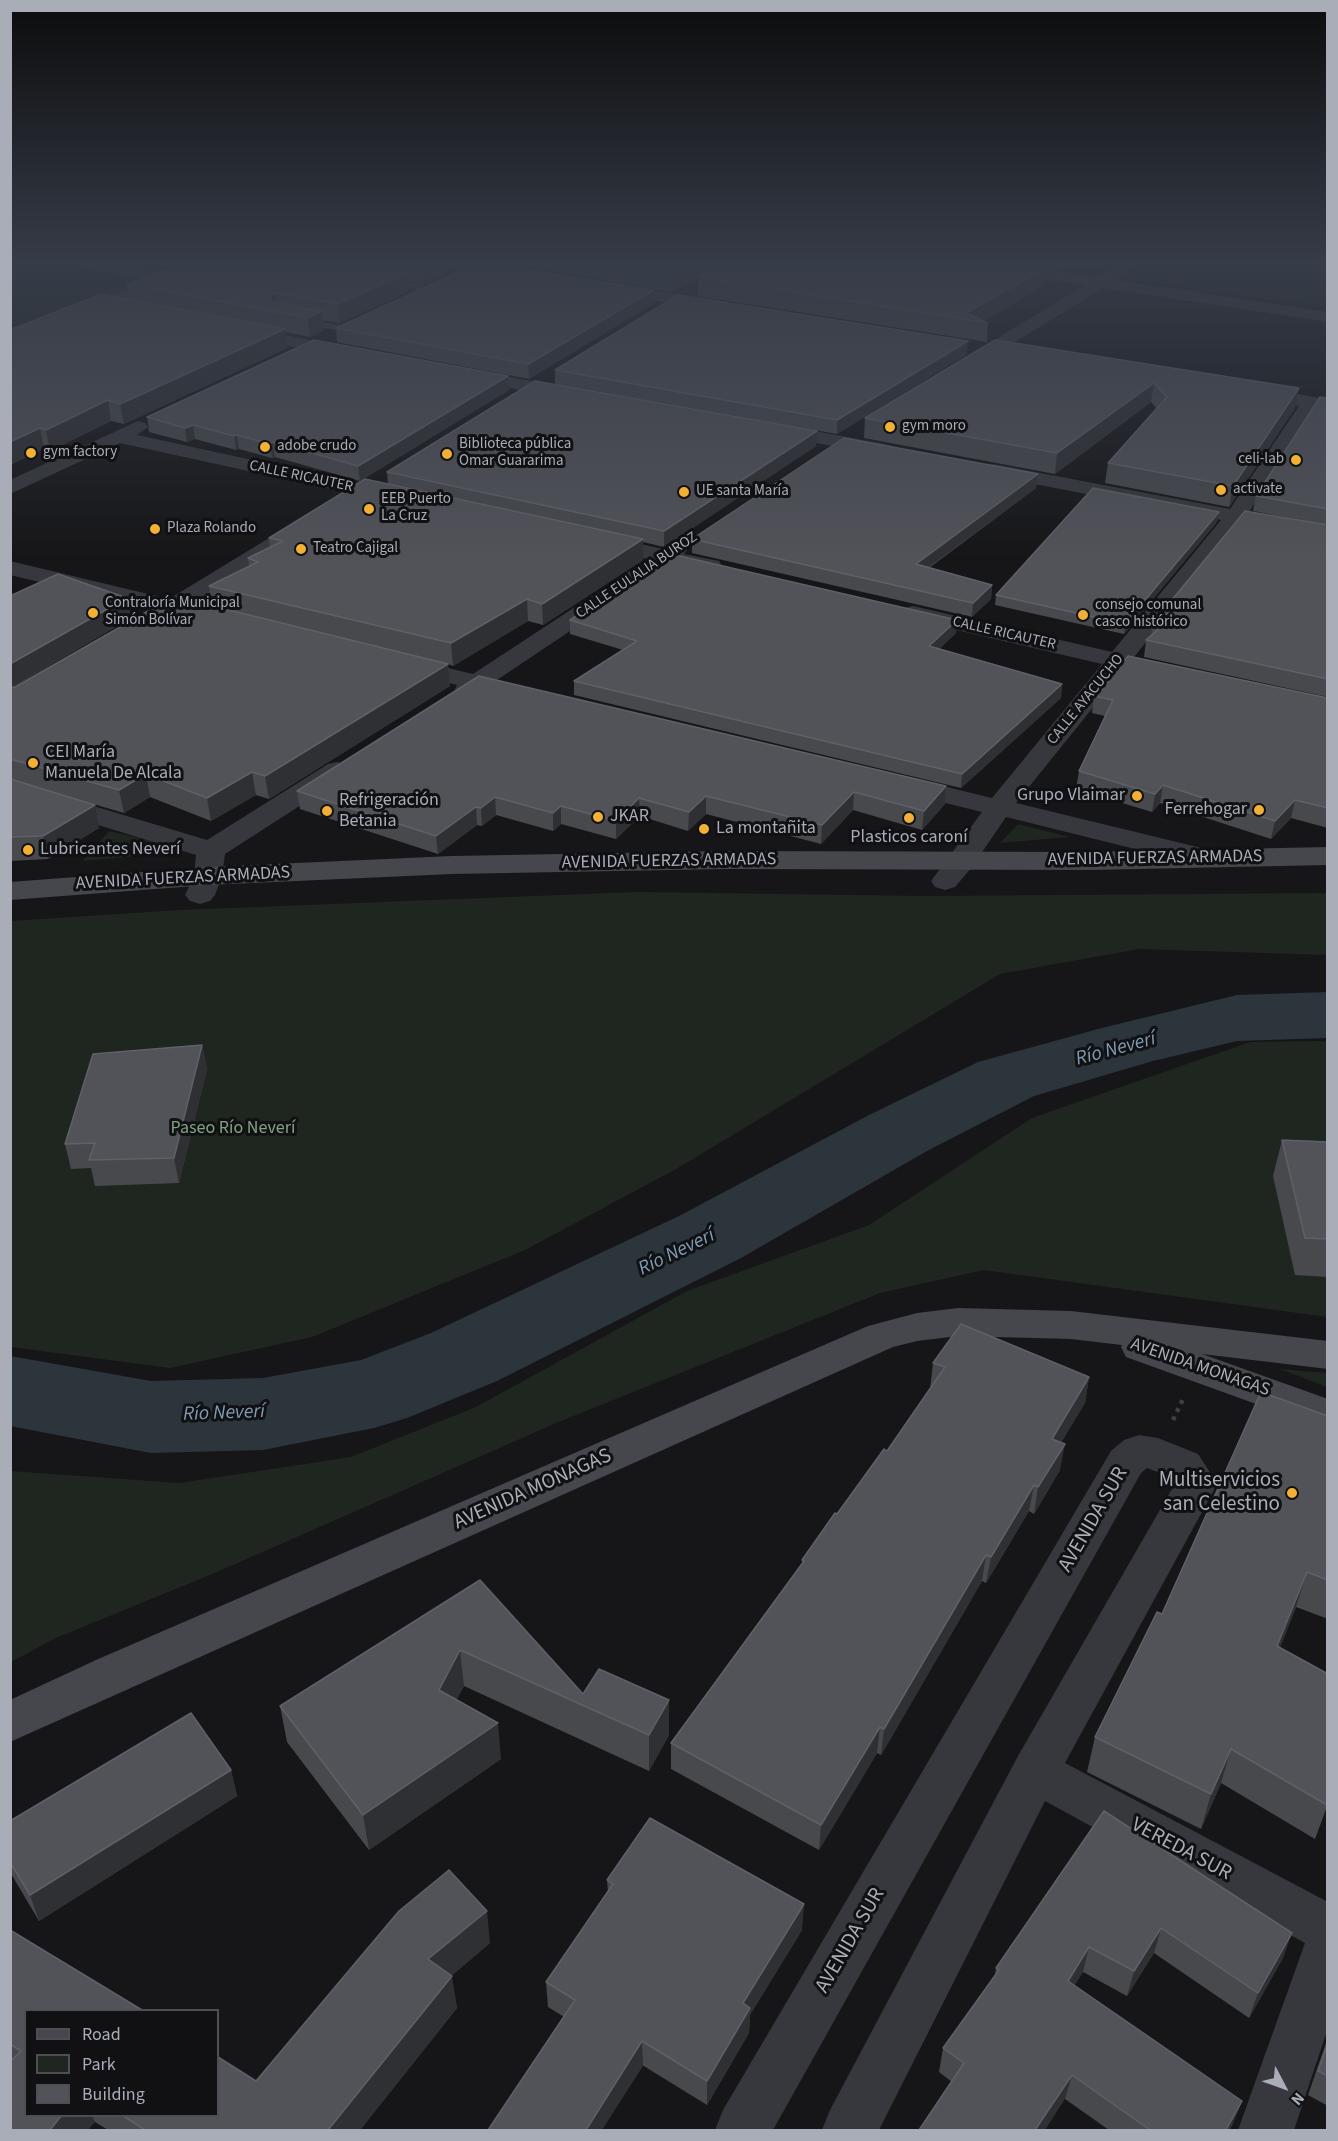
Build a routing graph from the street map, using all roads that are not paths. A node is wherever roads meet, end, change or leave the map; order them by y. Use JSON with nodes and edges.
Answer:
{"nodes":[{"id":1,"x":972,"y":361,"type":"edge"},
{"id":2,"x":561,"y":370,"type":"edge"},
{"id":3,"x":451,"y":372,"type":"edge"},
{"id":4,"x":950,"y":374,"type":"edge"},
{"id":5,"x":532,"y":387,"type":"junction"},
{"id":6,"x":1231,"y":389,"type":"edge"},
{"id":7,"x":589,"y":397,"type":"edge"},
{"id":8,"x":512,"y":399,"type":"edge"},
{"id":9,"x":1319,"y":403,"type":"edge"},
{"id":10,"x":150,"y":422,"type":"edge"},
{"id":11,"x":870,"y":423,"type":"edge"},
{"id":12,"x":749,"y":425,"type":"edge"},
{"id":13,"x":118,"y":437,"type":"junction"},
{"id":14,"x":840,"y":441,"type":"junction"},
{"id":15,"x":898,"y":453,"type":"edge"},
{"id":16,"x":811,"y":460,"type":"edge"},
{"id":17,"x":980,"y":468,"type":"edge"},
{"id":18,"x":383,"y":478,"type":"dead end"},
{"id":19,"x":10,"y":488,"type":"edge"},
{"id":20,"x":363,"y":490,"type":"junction"},
{"id":21,"x":343,"y":503,"type":"edge"},
{"id":22,"x":421,"y":503,"type":"edge"},
{"id":23,"x":1236,"y":516,"type":"junction"},
{"id":24,"x":303,"y":527,"type":"edge"},
{"id":25,"x":1328,"y":534,"type":"edge"},
{"id":26,"x":696,"y":537,"type":"edge"},
{"id":27,"x":585,"y":538,"type":"edge"},
{"id":28,"x":667,"y":556,"type":"junction"},
{"id":29,"x":10,"y":568,"type":"edge"},
{"id":30,"x":736,"y":572,"type":"edge"},
{"id":31,"x":173,"y":607,"type":"junction"},
{"id":32,"x":887,"y":607,"type":"edge"},
{"id":33,"x":240,"y":624,"type":"edge"},
{"id":34,"x":142,"y":625,"type":"edge"},
{"id":35,"x":387,"y":660,"type":"edge"},
{"id":36,"x":1118,"y":661,"type":"junction"},
{"id":37,"x":1188,"y":676,"type":"edge"},
{"id":38,"x":477,"y":682,"type":"junction"},
{"id":39,"x":535,"y":696,"type":"edge"},
{"id":40,"x":447,"y":701,"type":"edge"},
{"id":41,"x":359,"y":757,"type":"edge"},
{"id":42,"x":882,"y":780,"type":"edge"},
{"id":43,"x":10,"y":789,"type":"edge"},
{"id":44,"x":998,"y":807,"type":"junction"},
{"id":45,"x":1328,"y":856,"type":"edge"},
{"id":46,"x":1204,"y":857,"type":"junction"},
{"id":47,"x":953,"y":871,"type":"junction"},
{"id":48,"x":206,"y":873,"type":"junction"},
{"id":49,"x":1328,"y":878,"type":"edge"},
{"id":50,"x":10,"y":891,"type":"edge"},
{"id":51,"x":10,"y":906,"type":"edge"},
{"id":52,"x":1071,"y":1324,"type":"junction"},
{"id":53,"x":1328,"y":1355,"type":"edge"},
{"id":54,"x":1328,"y":1415,"type":"edge"},
{"id":55,"x":10,"y":1722,"type":"edge"},
{"id":56,"x":1035,"y":1771,"type":"junction"},
{"id":57,"x":1328,"y":1929,"type":"edge"},
{"id":58,"x":1328,"y":1949,"type":"edge"},
{"id":59,"x":743,"y":2130,"type":"edge"},
{"id":60,"x":850,"y":2130,"type":"edge"},
{"id":61,"x":1266,"y":2130,"type":"edge"}],
"edges":[{"from":1,"to":4,"type":"street"},
{"from":2,"to":5,"type":"street"},
{"from":3,"to":5,"type":"street"},
{"from":5,"to":7,"type":"street"},
{"from":5,"to":8,"type":"street"},
{"from":6,"to":9,"type":"street"},
{"from":9,"to":23,"type":"street","name":"CALLE AYACUCHO"},
{"from":10,"to":13,"type":"street"},
{"from":11,"to":14,"type":"street"},
{"from":12,"to":14,"type":"street"},
{"from":13,"to":19,"type":"street"},
{"from":13,"to":20,"type":"street","name":"CALLE RICAUTER"},
{"from":14,"to":15,"type":"street"},
{"from":14,"to":16,"type":"street"},
{"from":17,"to":23,"type":"street"},
{"from":18,"to":20,"type":"street"},
{"from":20,"to":21,"type":"street"},
{"from":20,"to":22,"type":"street","name":"CALLE RICAUTER"},
{"from":23,"to":25,"type":"street"},
{"from":23,"to":36,"type":"street","name":"CALLE AYACUCHO"},
{"from":24,"to":31,"type":"street"},
{"from":26,"to":28,"type":"street","name":"CALLE EULALIA BUROZ"},
{"from":27,"to":28,"type":"street"},
{"from":28,"to":30,"type":"street"},
{"from":28,"to":38,"type":"street","name":"CALLE EULALIA BUROZ"},
{"from":29,"to":31,"type":"street"},
{"from":31,"to":33,"type":"street"},
{"from":31,"to":34,"type":"street"},
{"from":32,"to":36,"type":"street","name":"CALLE RICAUTER"},
{"from":35,"to":38,"type":"street"},
{"from":36,"to":37,"type":"street","name":"CALLE RICAUTER"},
{"from":36,"to":44,"type":"street","name":"CALLE AYACUCHO"},
{"from":38,"to":39,"type":"street"},
{"from":38,"to":40,"type":"street","name":"CALLE EULALIA BUROZ"},
{"from":41,"to":48,"type":"street"},
{"from":42,"to":44,"type":"street"},
{"from":43,"to":48,"type":"street"},
{"from":44,"to":46,"type":"street"},
{"from":44,"to":47,"type":"street","name":"CALLE AYACUCHO"},
{"from":45,"to":46,"type":"street","name":"AVENIDA FUERZAS ARMADAS"},
{"from":46,"to":47,"type":"street","name":"AVENIDA FUERZAS ARMADAS"},
{"from":47,"to":48,"type":"street","name":"AVENIDA FUERZAS ARMADAS"},
{"from":47,"to":49,"type":"street","name":"AVENIDA FUERZAS ARMADAS"},
{"from":48,"to":50,"type":"street","name":"AVENIDA FUERZAS ARMADAS"},
{"from":48,"to":51,"type":"street","name":"AVENIDA FUERZAS ARMADAS"},
{"from":52,"to":53,"type":"street","name":"AVENIDA MONAGAS"},
{"from":52,"to":54,"type":"street","name":"AVENIDA MONAGAS"},
{"from":52,"to":55,"type":"street","name":"AVENIDA MONAGAS"},
{"from":56,"to":57,"type":"street","name":"VEREDA SUR"},
{"from":56,"to":59,"type":"street","name":"AVENIDA SUR"},
{"from":56,"to":60,"type":"street"},
{"from":58,"to":61,"type":"street"}]}
